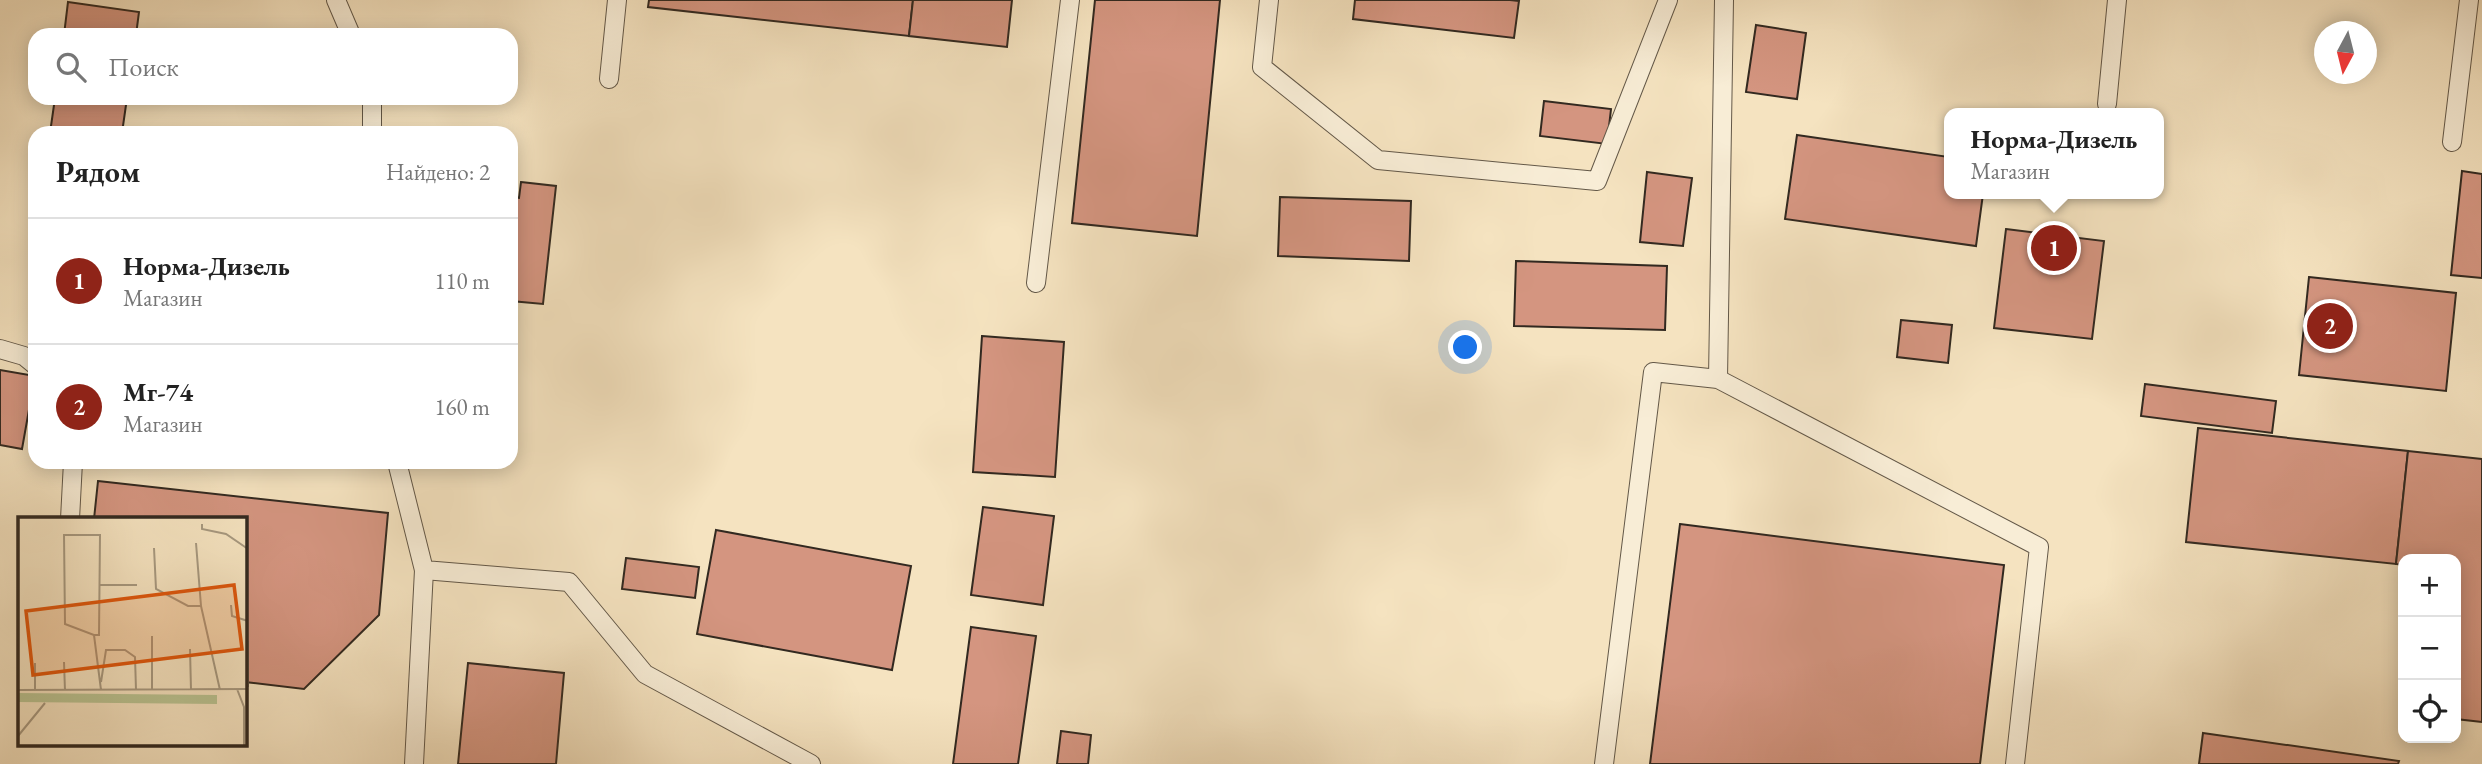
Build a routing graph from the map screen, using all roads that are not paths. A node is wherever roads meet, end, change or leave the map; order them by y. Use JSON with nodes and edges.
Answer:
{"nodes":[{"id":1,"x":337,"y":0,"type":"edge"},
{"id":2,"x":617,"y":0,"type":"edge"},
{"id":3,"x":1070,"y":0,"type":"edge"},
{"id":4,"x":1269,"y":0,"type":"edge"},
{"id":5,"x":1668,"y":0,"type":"edge"},
{"id":6,"x":1724,"y":0,"type":"edge"},
{"id":7,"x":2117,"y":0,"type":"edge"},
{"id":8,"x":2469,"y":0,"type":"edge"},
{"id":9,"x":348,"y":28,"type":"edge"},
{"id":10,"x":609,"y":79,"type":"dead end"},
{"id":11,"x":2107,"y":104,"type":"dead end"},
{"id":12,"x":372,"y":105,"type":"edge"},
{"id":13,"x":372,"y":126,"type":"edge"},
{"id":14,"x":2452,"y":142,"type":"dead end"},
{"id":15,"x":1035,"y":283,"type":"dead end"},
{"id":16,"x":0,"y":349,"type":"edge"},
{"id":17,"x":28,"y":359,"type":"edge"},
{"id":18,"x":1718,"y":379,"type":"junction"},
{"id":19,"x":73,"y":469,"type":"edge"},
{"id":20,"x":399,"y":469,"type":"edge"},
{"id":21,"x":70,"y":517,"type":"edge"},
{"id":22,"x":424,"y":570,"type":"junction"},
{"id":23,"x":414,"y":764,"type":"edge"},
{"id":24,"x":811,"y":764,"type":"edge"},
{"id":25,"x":1604,"y":764,"type":"edge"},
{"id":26,"x":2015,"y":764,"type":"edge"}],
"edges":[{"from":1,"to":9,"type":"lane"},
{"from":2,"to":10,"type":"lane"},
{"from":3,"to":15,"type":"lane"},
{"from":4,"to":5,"type":"lane"},
{"from":6,"to":18,"type":"lane"},
{"from":7,"to":11,"type":"lane"},
{"from":8,"to":14,"type":"lane"},
{"from":12,"to":13,"type":"lane"},
{"from":16,"to":17,"type":"lane"},
{"from":18,"to":25,"type":"lane"},
{"from":18,"to":26,"type":"lane"},
{"from":19,"to":21,"type":"lane"},
{"from":20,"to":22,"type":"lane"},
{"from":22,"to":23,"type":"lane"},
{"from":22,"to":24,"type":"lane"}]}
